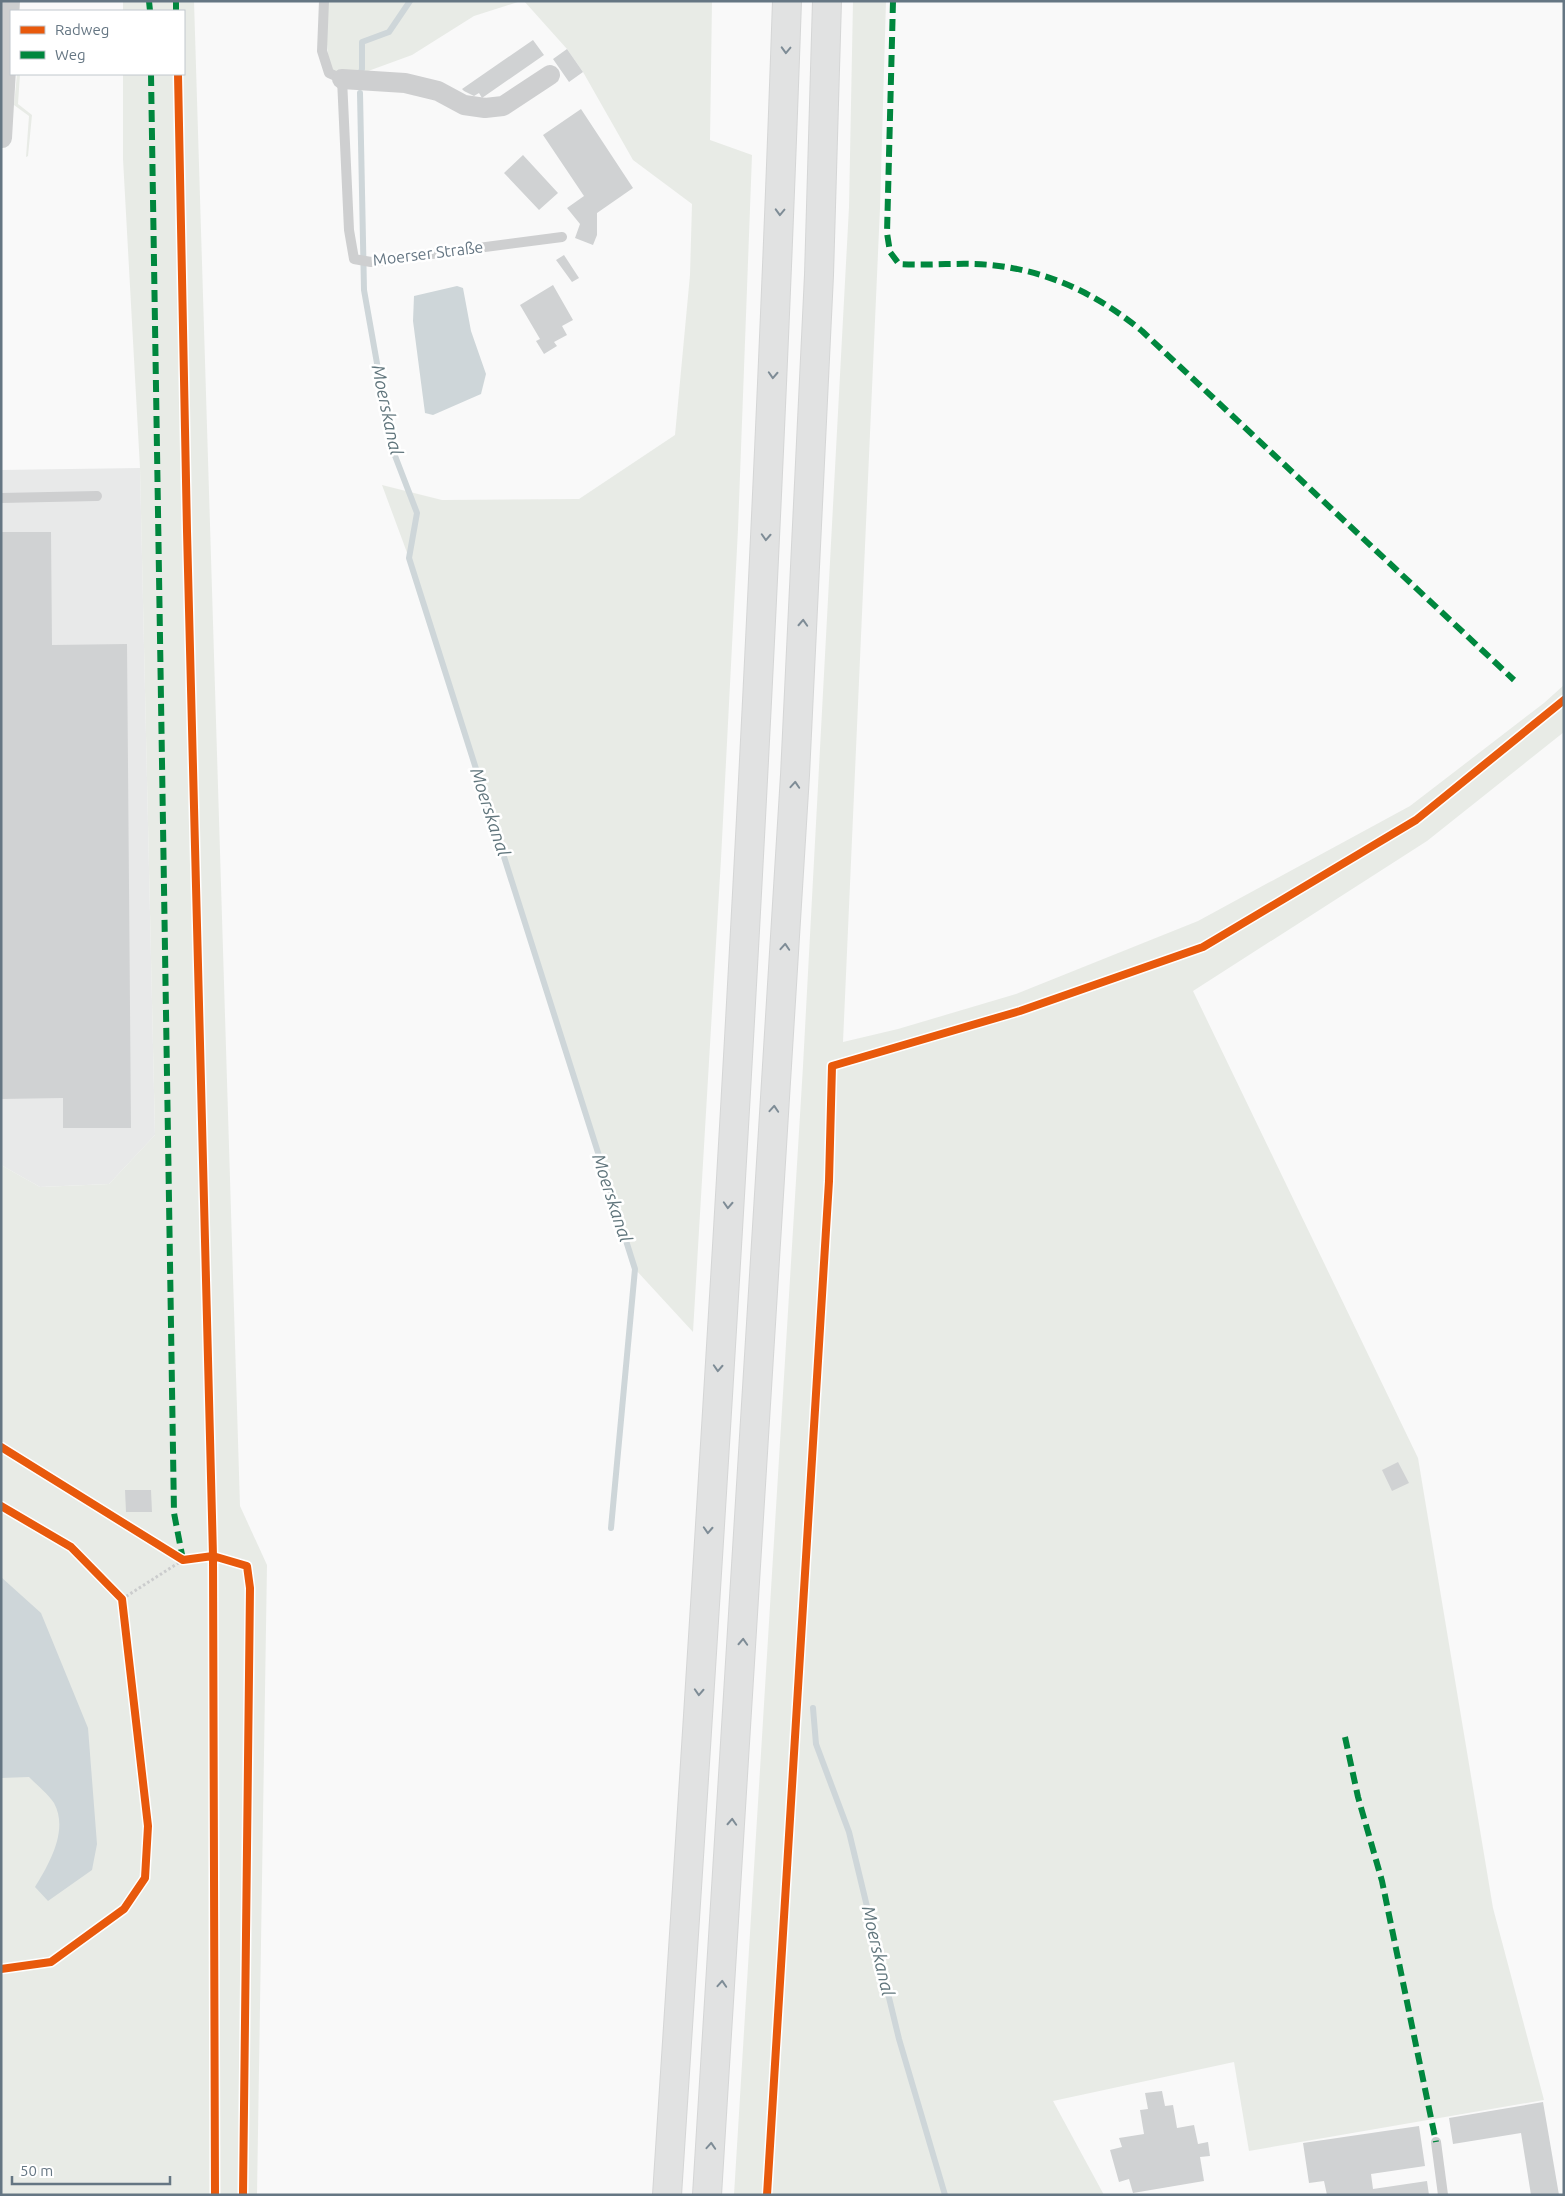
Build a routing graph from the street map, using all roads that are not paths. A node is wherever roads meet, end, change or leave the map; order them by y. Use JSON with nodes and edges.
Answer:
{"nodes":[{"id":1,"x":10,"y":1,"type":"edge"},
{"id":2,"x":324,"y":1,"type":"edge"},
{"id":3,"x":787,"y":1,"type":"edge"},
{"id":4,"x":827,"y":1,"type":"edge"},
{"id":5,"x":550,"y":75,"type":"dead end"},
{"id":6,"x":342,"y":79,"type":"junction"},
{"id":7,"x":2,"y":138,"type":"edge"},
{"id":8,"x":562,"y":237,"type":"dead end"},
{"id":9,"x":97,"y":496,"type":"dead end"},
{"id":10,"x":1,"y":498,"type":"edge"},
{"id":11,"x":1436,"y":2142,"type":"dead end"},
{"id":12,"x":667,"y":2195,"type":"edge"},
{"id":13,"x":708,"y":2195,"type":"edge"},
{"id":14,"x":1443,"y":2195,"type":"edge"}],
"edges":[{"from":1,"to":7,"type":"street"},
{"from":2,"to":6,"type":"lane"},
{"from":3,"to":12,"type":"highway","one_way":true},
{"from":13,"to":4,"type":"highway","one_way":true},
{"from":5,"to":6,"type":"street"},
{"from":6,"to":8,"type":"lane","name":"Moerser Straße"},
{"from":9,"to":10,"type":"lane"},
{"from":11,"to":14,"type":"lane"}]}
